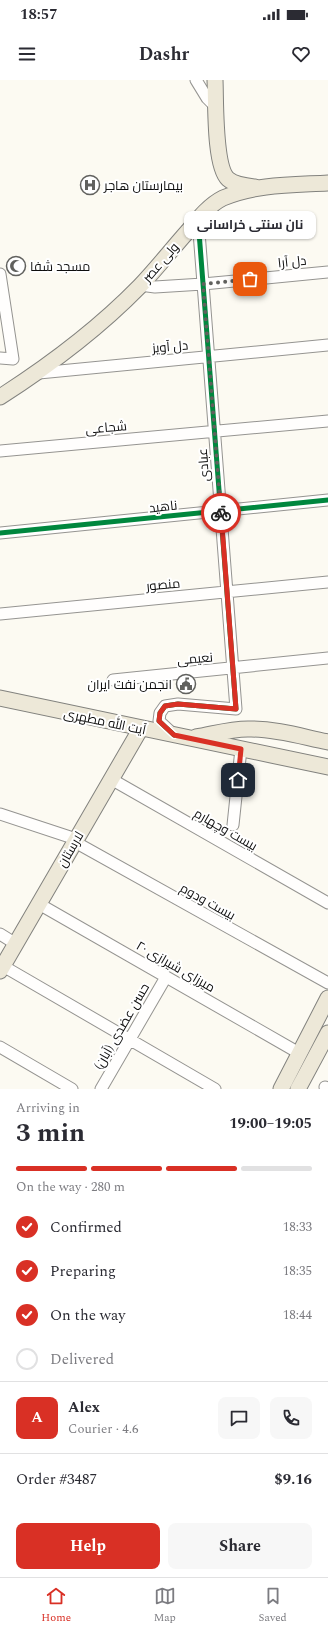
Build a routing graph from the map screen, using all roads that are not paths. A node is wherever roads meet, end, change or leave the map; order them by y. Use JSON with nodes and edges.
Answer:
{"nodes":[{"id":1,"x":196,"y":80,"type":"edge"},
{"id":2,"x":215,"y":80,"type":"edge"},
{"id":3,"x":217,"y":108,"type":"junction"},
{"id":4,"x":328,"y":183,"type":"edge"},
{"id":5,"x":258,"y":188,"type":"junction"},
{"id":6,"x":198,"y":219,"type":"junction"},
{"id":7,"x":328,"y":272,"type":"edge"},
{"id":8,"x":0,"y":274,"type":"edge"},
{"id":9,"x":203,"y":284,"type":"junction"},
{"id":10,"x":140,"y":285,"type":"junction"},
{"id":11,"x":328,"y":345,"type":"edge"},
{"id":12,"x":208,"y":356,"type":"junction"},
{"id":13,"x":0,"y":358,"type":"edge"},
{"id":14,"x":39,"y":373,"type":"junction"},
{"id":15,"x":0,"y":397,"type":"edge"},
{"id":16,"x":328,"y":421,"type":"edge"},
{"id":17,"x":214,"y":432,"type":"junction"},
{"id":18,"x":0,"y":451,"type":"edge"},
{"id":19,"x":328,"y":500,"type":"edge"},
{"id":20,"x":220,"y":511,"type":"junction"},
{"id":21,"x":0,"y":533,"type":"edge"},
{"id":22,"x":328,"y":582,"type":"edge"},
{"id":23,"x":227,"y":592,"type":"junction"},
{"id":24,"x":0,"y":614,"type":"edge"},
{"id":25,"x":328,"y":658,"type":"edge"},
{"id":26,"x":233,"y":668,"type":"junction"},
{"id":27,"x":113,"y":680,"type":"dead end"},
{"id":28,"x":0,"y":698,"type":"edge"},
{"id":29,"x":141,"y":728,"type":"junction"},
{"id":30,"x":174,"y":735,"type":"junction"},
{"id":31,"x":191,"y":738,"type":"junction"},
{"id":32,"x":328,"y":742,"type":"edge"},
{"id":33,"x":241,"y":749,"type":"junction"},
{"id":34,"x":328,"y":767,"type":"edge"},
{"id":35,"x":111,"y":780,"type":"junction"},
{"id":36,"x":0,"y":814,"type":"edge"},
{"id":37,"x":233,"y":825,"type":"dead end"},
{"id":38,"x":76,"y":841,"type":"junction"},
{"id":39,"x":328,"y":903,"type":"edge"},
{"id":40,"x":39,"y":904,"type":"junction"},
{"id":41,"x":0,"y":934,"type":"edge"},
{"id":42,"x":16,"y":944,"type":"junction"},
{"id":43,"x":2,"y":968,"type":"edge"},
{"id":44,"x":166,"y":977,"type":"junction"},
{"id":45,"x":328,"y":983,"type":"edge"},
{"id":46,"x":328,"y":998,"type":"edge"},
{"id":47,"x":328,"y":1033,"type":"edge"},
{"id":48,"x":130,"y":1040,"type":"junction"},
{"id":49,"x":0,"y":1047,"type":"edge"},
{"id":50,"x":299,"y":1053,"type":"junction"},
{"id":51,"x":72,"y":1089,"type":"edge"},
{"id":52,"x":101,"y":1089,"type":"edge"},
{"id":53,"x":215,"y":1089,"type":"edge"},
{"id":54,"x":281,"y":1089,"type":"edge"},
{"id":55,"x":298,"y":1089,"type":"edge"}],
"edges":[{"from":1,"to":3,"type":"street"},
{"from":2,"to":3,"type":"main road"},
{"from":3,"to":5,"type":"main road"},
{"from":4,"to":5,"type":"main road"},
{"from":5,"to":6,"type":"main road","name":"ولی عصر"},
{"from":6,"to":9,"type":"street","name":"عبادی"},
{"from":6,"to":10,"type":"main road","name":"ولی عصر"},
{"from":7,"to":9,"type":"street","name":"دل آرا"},
{"from":8,"to":13,"type":"street"},
{"from":9,"to":10,"type":"street","name":"دل آرا"},
{"from":9,"to":12,"type":"street","name":"عبادی"},
{"from":10,"to":14,"type":"main road","name":"ولی عصر"},
{"from":11,"to":12,"type":"street","name":"دل آویز"},
{"from":12,"to":14,"type":"street","name":"دل آویز"},
{"from":12,"to":17,"type":"street","name":"عبادی"},
{"from":14,"to":15,"type":"main road","name":"ولی عصر"},
{"from":16,"to":17,"type":"street","name":"شجاعی"},
{"from":17,"to":18,"type":"street","name":"شجاعی"},
{"from":17,"to":20,"type":"street","name":"عبادی"},
{"from":19,"to":20,"type":"street","name":"ناهید"},
{"from":20,"to":21,"type":"street","name":"ناهید"},
{"from":20,"to":23,"type":"street","name":"عبادی"},
{"from":22,"to":23,"type":"street","name":"منصور"},
{"from":23,"to":24,"type":"street","name":"منصور"},
{"from":23,"to":26,"type":"street","name":"عبادی"},
{"from":25,"to":26,"type":"street","name":"نعیمی"},
{"from":26,"to":27,"type":"street","name":"نعیمی"},
{"from":26,"to":30,"type":"street","name":"عبادی"},
{"from":28,"to":29,"type":"main road","name":"آیت الله مطهری"},
{"from":29,"to":30,"type":"main road","name":"آیت الله مطهری"},
{"from":29,"to":35,"type":"main road","name":"لارستان"},
{"from":30,"to":31,"type":"main road","name":"آیت الله مطهری"},
{"from":31,"to":32,"type":"main road"},
{"from":31,"to":33,"type":"main road","name":"آیت الله مطهری"},
{"from":33,"to":34,"type":"main road","name":"آیت الله مطهری"},
{"from":33,"to":37,"type":"street"},
{"from":35,"to":38,"type":"main road","name":"لارستان"},
{"from":35,"to":39,"type":"street","name":"بیست وچهارم"},
{"from":36,"to":38,"type":"street","name":"بیست ودوم"},
{"from":38,"to":40,"type":"main road","name":"لارستان"},
{"from":38,"to":45,"type":"street","name":"بیست ودوم"},
{"from":40,"to":42,"type":"main road","name":"لارستان"},
{"from":40,"to":44,"type":"street","name":"میرزای شیرازی ۲۰"},
{"from":41,"to":42,"type":"street"},
{"from":42,"to":43,"type":"main road","name":"لارستان"},
{"from":43,"to":48,"type":"street"},
{"from":44,"to":48,"type":"street","name":"حسن عضدی (آبان)"},
{"from":44,"to":50,"type":"street","name":"میرزای شیرازی ۲۰"},
{"from":46,"to":50,"type":"main road"},
{"from":47,"to":55,"type":"main road"},
{"from":48,"to":52,"type":"street","name":"حسن عضدی (آبان)"},
{"from":48,"to":53,"type":"street"},
{"from":49,"to":51,"type":"street"},
{"from":50,"to":54,"type":"main road"}]}
